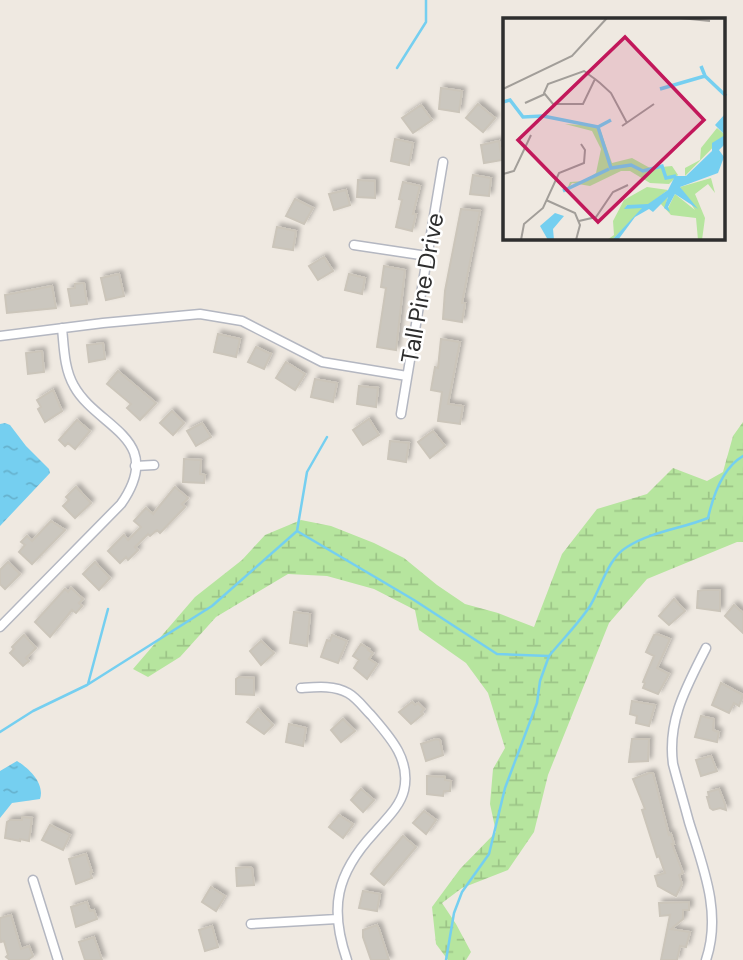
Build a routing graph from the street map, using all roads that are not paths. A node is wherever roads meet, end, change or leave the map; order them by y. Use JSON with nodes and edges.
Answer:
{"nodes":[{"id":1,"x":443,"y":162,"type":"dead end"},
{"id":2,"x":354,"y":245,"type":"dead end"},
{"id":3,"x":427,"y":256,"type":"junction"},
{"id":4,"x":62,"y":328,"type":"junction"},
{"id":5,"x":0,"y":336,"type":"edge"},
{"id":6,"x":407,"y":376,"type":"junction"},
{"id":7,"x":401,"y":414,"type":"dead end"},
{"id":8,"x":154,"y":465,"type":"dead end"},
{"id":9,"x":135,"y":466,"type":"junction"},
{"id":10,"x":0,"y":627,"type":"edge"},
{"id":11,"x":706,"y":648,"type":"dead end"},
{"id":12,"x":301,"y":688,"type":"dead end"},
{"id":13,"x":33,"y":880,"type":"dead end"},
{"id":14,"x":337,"y":919,"type":"junction"},
{"id":15,"x":251,"y":924,"type":"dead end"},
{"id":16,"x":58,"y":960,"type":"edge"},
{"id":17,"x":347,"y":960,"type":"edge"},
{"id":18,"x":706,"y":960,"type":"edge"}],
"edges":[{"from":1,"to":3,"type":"street","name":"Tall Pine Drive"},
{"from":2,"to":3,"type":"street"},
{"from":3,"to":6,"type":"street","name":"Tall Pine Drive"},
{"from":4,"to":5,"type":"street"},
{"from":4,"to":6,"type":"street"},
{"from":4,"to":9,"type":"street"},
{"from":6,"to":7,"type":"street","name":"Tall Pine Drive"},
{"from":8,"to":9,"type":"street"},
{"from":9,"to":10,"type":"street"},
{"from":11,"to":18,"type":"street"},
{"from":12,"to":14,"type":"street"},
{"from":13,"to":16,"type":"street"},
{"from":14,"to":15,"type":"street"},
{"from":14,"to":17,"type":"street"}]}
